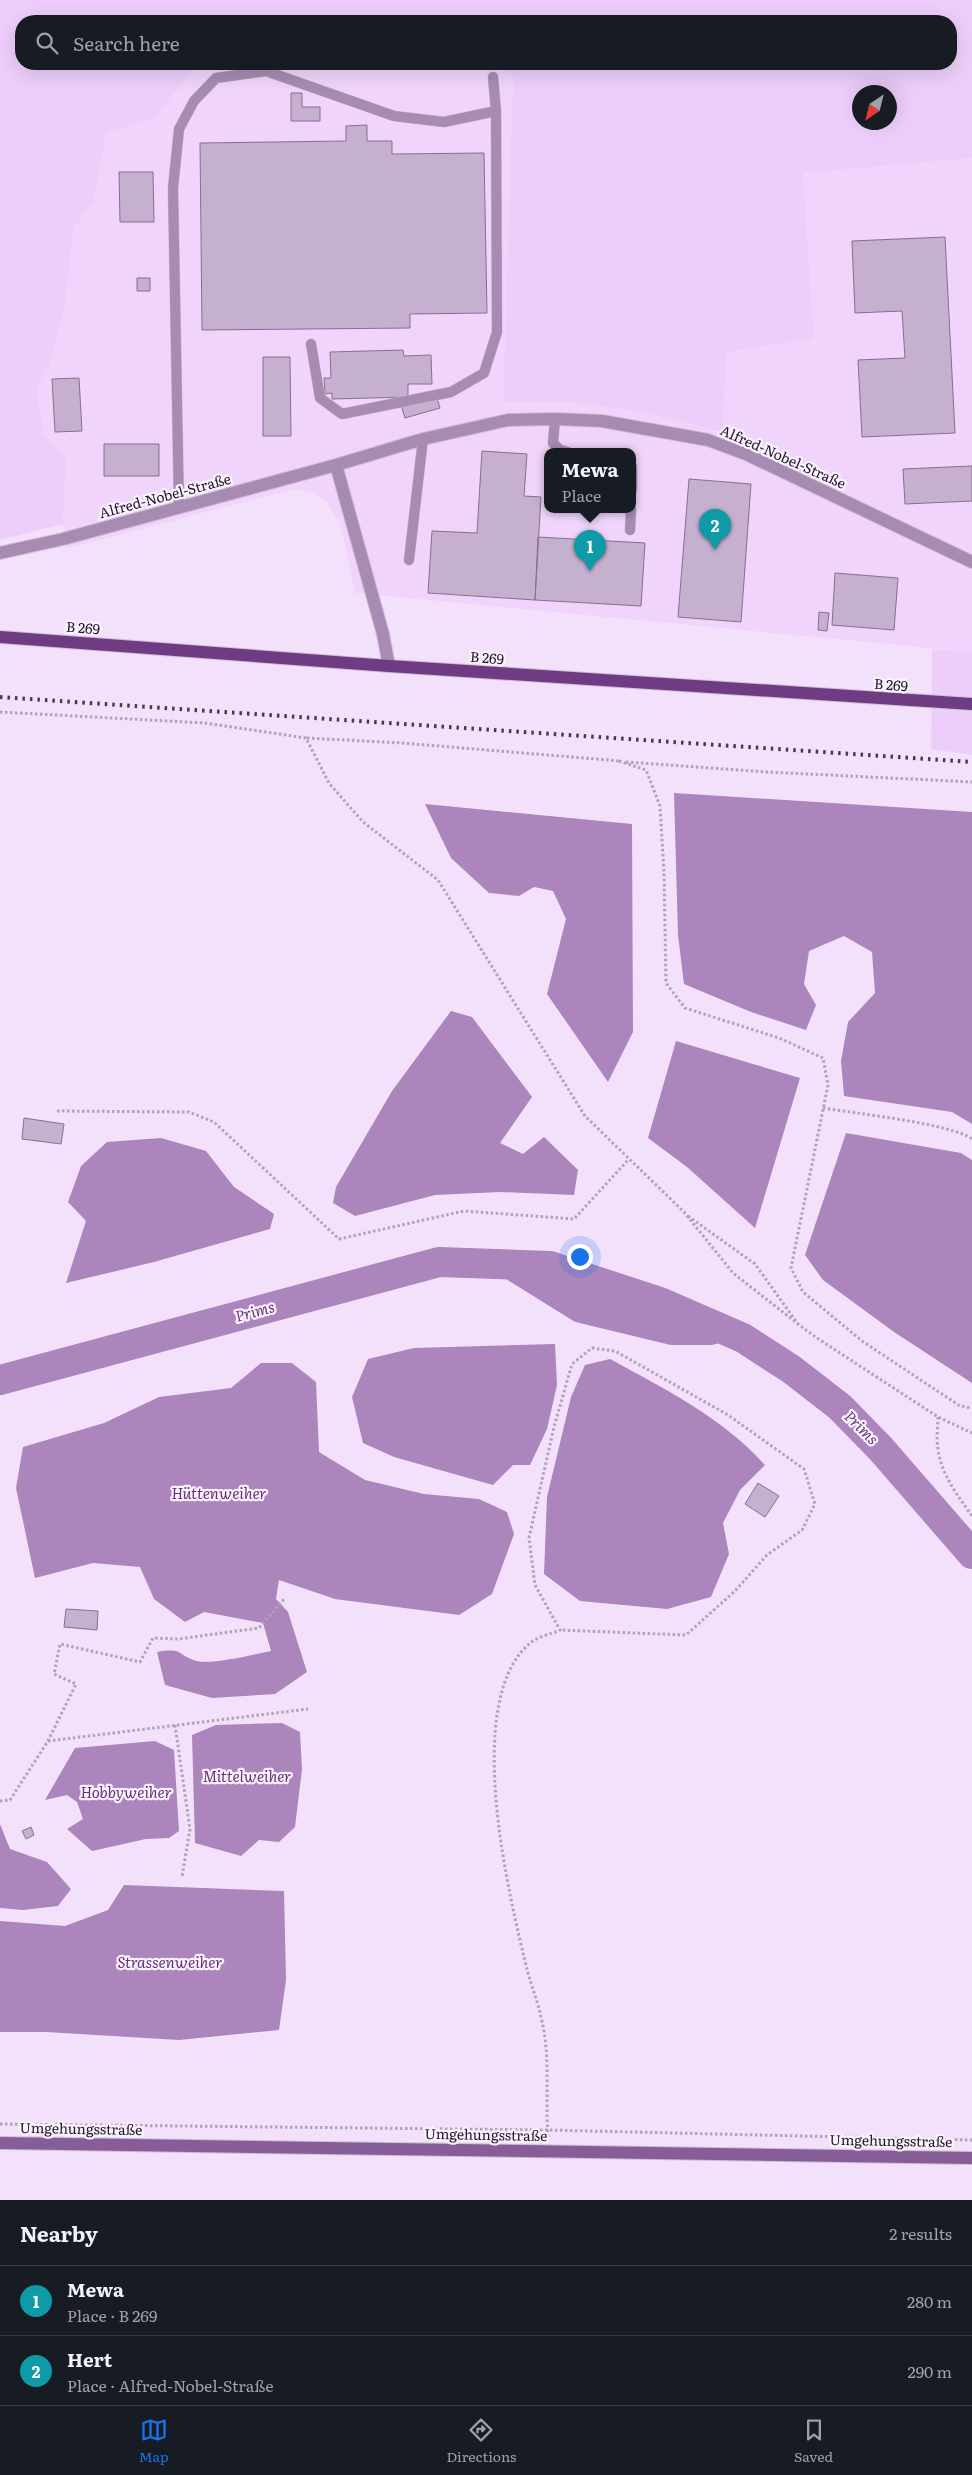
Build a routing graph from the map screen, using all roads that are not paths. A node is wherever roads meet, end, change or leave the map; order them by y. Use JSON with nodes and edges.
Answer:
{"nodes":[{"id":1,"x":493,"y":77,"type":"dead end"},
{"id":2,"x":496,"y":111,"type":"junction"},
{"id":3,"x":311,"y":344,"type":"dead end"},
{"id":4,"x":555,"y":419,"type":"junction"},
{"id":5,"x":423,"y":438,"type":"junction"},
{"id":6,"x":558,"y":448,"type":"edge"},
{"id":7,"x":336,"y":465,"type":"junction"},
{"id":8,"x":179,"y":508,"type":"junction"},
{"id":9,"x":631,"y":513,"type":"edge"},
{"id":10,"x":630,"y":530,"type":"dead end"},
{"id":11,"x":0,"y":553,"type":"edge"},
{"id":12,"x":409,"y":560,"type":"dead end"},
{"id":13,"x":972,"y":562,"type":"edge"},
{"id":14,"x":0,"y":636,"type":"edge"},
{"id":15,"x":389,"y":666,"type":"junction"},
{"id":16,"x":972,"y":704,"type":"edge"},
{"id":17,"x":0,"y":2143,"type":"edge"},
{"id":18,"x":972,"y":2158,"type":"edge"}],
"edges":[{"from":1,"to":2,"type":"lane"},
{"from":2,"to":3,"type":"lane"},
{"from":2,"to":8,"type":"lane"},
{"from":4,"to":5,"type":"street","name":"Alfred-Nobel-Straße"},
{"from":4,"to":6,"type":"lane"},
{"from":4,"to":13,"type":"street","name":"Alfred-Nobel-Straße"},
{"from":5,"to":7,"type":"street","name":"Alfred-Nobel-Straße"},
{"from":5,"to":12,"type":"lane"},
{"from":7,"to":8,"type":"street","name":"Alfred-Nobel-Straße"},
{"from":7,"to":15,"type":"street"},
{"from":8,"to":11,"type":"street","name":"Alfred-Nobel-Straße"},
{"from":9,"to":10,"type":"lane"},
{"from":14,"to":15,"type":"main road","name":"B 269","number":"B 269"},
{"from":15,"to":16,"type":"main road","name":"B 269","number":"B 269"},
{"from":17,"to":18,"type":"main road","name":"Umgehungsstraße"}]}
